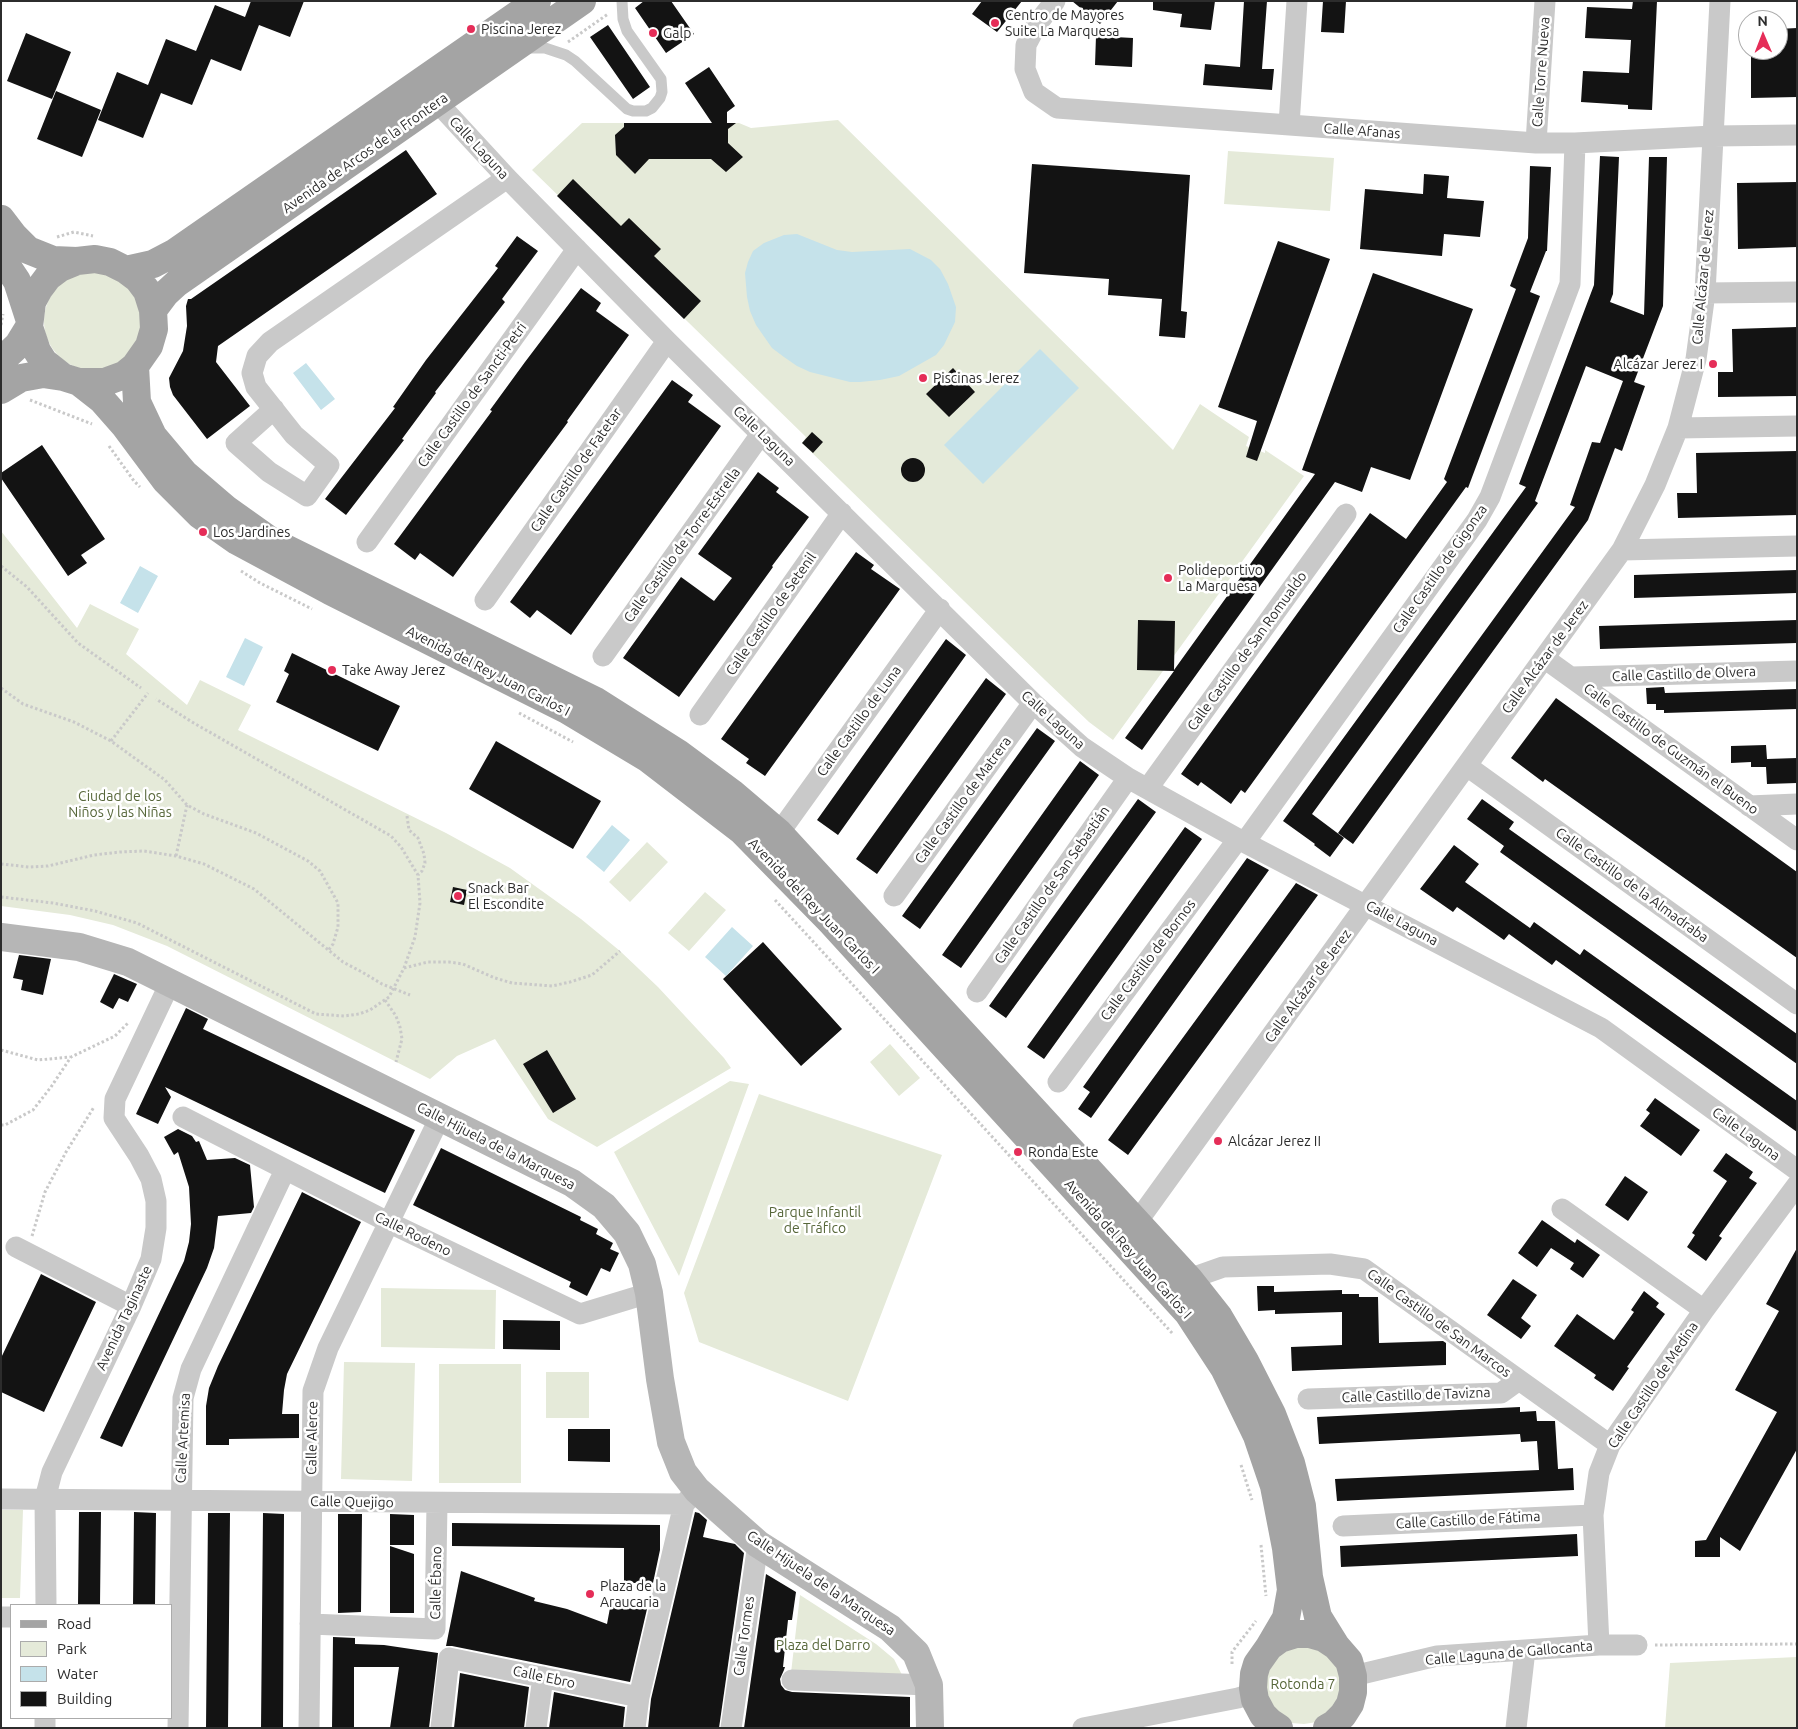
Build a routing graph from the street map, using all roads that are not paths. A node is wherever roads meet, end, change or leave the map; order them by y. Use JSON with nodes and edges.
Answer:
{"nodes":[{"id":1,"x":537,"y":1,"type":"edge"},
{"id":2,"x":582,"y":1,"type":"edge"},
{"id":3,"x":1055,"y":1,"type":"edge"},
{"id":4,"x":1297,"y":1,"type":"edge"},
{"id":5,"x":1545,"y":1,"type":"edge"},
{"id":6,"x":1720,"y":1,"type":"edge"},
{"id":7,"x":622,"y":3,"type":"edge"},
{"id":8,"x":509,"y":52,"type":"junction"},
{"id":9,"x":437,"y":102,"type":"junction"},
{"id":10,"x":1289,"y":125,"type":"junction"},
{"id":11,"x":1797,"y":135,"type":"edge"},
{"id":12,"x":1713,"y":136,"type":"junction"},
{"id":13,"x":1536,"y":143,"type":"junction"},
{"id":14,"x":1575,"y":143,"type":"junction"},
{"id":15,"x":507,"y":178,"type":"junction"},
{"id":16,"x":1,"y":219,"type":"edge"},
{"id":17,"x":577,"y":249,"type":"junction"},
{"id":18,"x":1,"y":257,"type":"edge"},
{"id":19,"x":76,"y":261,"type":"junction"},
{"id":20,"x":126,"y":270,"type":"junction"},
{"id":21,"x":1797,"y":292,"type":"edge"},
{"id":22,"x":1705,"y":294,"type":"junction"},
{"id":23,"x":153,"y":310,"type":"junction"},
{"id":24,"x":29,"y":323,"type":"junction"},
{"id":25,"x":667,"y":341,"type":"junction"},
{"id":26,"x":135,"y":366,"type":"junction"},
{"id":27,"x":4,"y":378,"type":"edge"},
{"id":28,"x":71,"y":379,"type":"junction"},
{"id":29,"x":274,"y":410,"type":"dead end"},
{"id":30,"x":1797,"y":426,"type":"edge"},
{"id":31,"x":1678,"y":428,"type":"junction"},
{"id":32,"x":761,"y":434,"type":"junction"},
{"id":33,"x":842,"y":512,"type":"junction"},
{"id":34,"x":1346,"y":514,"type":"dead end"},
{"id":35,"x":367,"y":542,"type":"dead end"},
{"id":36,"x":1797,"y":546,"type":"edge"},
{"id":37,"x":1622,"y":550,"type":"junction"},
{"id":38,"x":485,"y":600,"type":"dead end"},
{"id":39,"x":940,"y":609,"type":"junction"},
{"id":40,"x":603,"y":656,"type":"dead end"},
{"id":41,"x":1544,"y":658,"type":"junction"},
{"id":42,"x":1797,"y":671,"type":"edge"},
{"id":43,"x":1572,"y":677,"type":"junction"},
{"id":44,"x":1033,"y":703,"type":"junction"},
{"id":45,"x":700,"y":715,"type":"dead end"},
{"id":46,"x":1467,"y":766,"type":"junction"},
{"id":47,"x":1128,"y":778,"type":"junction"},
{"id":48,"x":1148,"y":788,"type":"junction"},
{"id":49,"x":1797,"y":804,"type":"edge"},
{"id":50,"x":1749,"y":806,"type":"junction"},
{"id":51,"x":779,"y":833,"type":"junction"},
{"id":52,"x":1242,"y":840,"type":"junction"},
{"id":53,"x":1797,"y":840,"type":"edge"},
{"id":54,"x":894,"y":896,"type":"dead end"},
{"id":55,"x":1366,"y":904,"type":"junction"},
{"id":56,"x":1,"y":937,"type":"edge"},
{"id":57,"x":170,"y":983,"type":"junction"},
{"id":58,"x":977,"y":992,"type":"dead end"},
{"id":59,"x":1797,"y":1004,"type":"edge"},
{"id":60,"x":1058,"y":1082,"type":"dead end"},
{"id":61,"x":183,"y":1116,"type":"dead end"},
{"id":62,"x":440,"y":1117,"type":"junction"},
{"id":63,"x":285,"y":1170,"type":"junction"},
{"id":64,"x":1797,"y":1170,"type":"edge"},
{"id":65,"x":1797,"y":1185,"type":"edge"},
{"id":66,"x":1562,"y":1209,"type":"dead end"},
{"id":67,"x":1137,"y":1222,"type":"junction"},
{"id":68,"x":390,"y":1224,"type":"junction"},
{"id":69,"x":22,"y":1250,"type":"road end"},
{"id":70,"x":1189,"y":1279,"type":"junction"},
{"id":71,"x":649,"y":1293,"type":"junction"},
{"id":72,"x":131,"y":1306,"type":"junction"},
{"id":73,"x":1704,"y":1310,"type":"junction"},
{"id":74,"x":1519,"y":1380,"type":"junction"},
{"id":75,"x":1308,"y":1398,"type":"dead end"},
{"id":76,"x":1610,"y":1445,"type":"junction"},
{"id":77,"x":691,"y":1497,"type":"junction"},
{"id":78,"x":1,"y":1499,"type":"edge"},
{"id":79,"x":45,"y":1499,"type":"junction"},
{"id":80,"x":181,"y":1500,"type":"junction"},
{"id":81,"x":312,"y":1502,"type":"junction"},
{"id":82,"x":437,"y":1503,"type":"junction"},
{"id":83,"x":1593,"y":1515,"type":"junction"},
{"id":84,"x":1343,"y":1526,"type":"dead end"},
{"id":85,"x":758,"y":1544,"type":"junction"},
{"id":86,"x":46,"y":1604,"type":"edge"},
{"id":87,"x":310,"y":1624,"type":"junction"},
{"id":88,"x":1599,"y":1645,"type":"junction"},
{"id":89,"x":1637,"y":1645,"type":"road end"},
{"id":90,"x":1336,"y":1646,"type":"junction"},
{"id":91,"x":1269,"y":1647,"type":"junction"},
{"id":92,"x":1525,"y":1650,"type":"junction"},
{"id":93,"x":1353,"y":1676,"type":"junction"},
{"id":94,"x":543,"y":1677,"type":"junction"},
{"id":95,"x":792,"y":1680,"type":"dead end"},
{"id":96,"x":929,"y":1684,"type":"junction"},
{"id":97,"x":640,"y":1697,"type":"junction"},
{"id":98,"x":1261,"y":1712,"type":"edge"},
{"id":99,"x":1331,"y":1727,"type":"edge"},
{"id":100,"x":178,"y":1728,"type":"edge"},
{"id":101,"x":309,"y":1728,"type":"edge"},
{"id":102,"x":441,"y":1728,"type":"edge"},
{"id":103,"x":536,"y":1728,"type":"edge"},
{"id":104,"x":635,"y":1728,"type":"edge"},
{"id":105,"x":731,"y":1728,"type":"edge"},
{"id":106,"x":930,"y":1728,"type":"edge"},
{"id":107,"x":1082,"y":1728,"type":"edge"},
{"id":108,"x":1516,"y":1728,"type":"edge"}],
"edges":[{"from":1,"to":20,"type":"main road","name":"Avenida de Arcos de la Frontera"},
{"from":2,"to":8,"type":"main road","name":"Avenida de Arcos de la Frontera"},
{"from":3,"to":10,"type":"street","name":"Calle Afanas"},
{"from":4,"to":10,"type":"street"},
{"from":5,"to":13,"type":"street","name":"Calle Torre Nueva"},
{"from":6,"to":12,"type":"street","name":"Calle Alcázar de Jerez"},
{"from":7,"to":8,"type":"lane"},
{"from":8,"to":9,"type":"main road","name":"Avenida de Arcos de la Frontera"},
{"from":9,"to":15,"type":"street","name":"Calle Laguna"},
{"from":9,"to":23,"type":"main road","name":"Avenida de Arcos de la Frontera"},
{"from":10,"to":13,"type":"street","name":"Calle Afanas"},
{"from":11,"to":12,"type":"street","name":"Calle Afanas"},
{"from":12,"to":14,"type":"street","name":"Calle Afanas"},
{"from":12,"to":22,"type":"street","name":"Calle Alcázar de Jerez"},
{"from":13,"to":14,"type":"street","name":"Calle Afanas"},
{"from":14,"to":52,"type":"street","name":"Calle Castillo de Gigonza"},
{"from":15,"to":17,"type":"street","name":"Calle Laguna"},
{"from":15,"to":29,"type":"street"},
{"from":16,"to":19,"type":"main road"},
{"from":17,"to":25,"type":"street","name":"Calle Laguna"},
{"from":17,"to":35,"type":"street","name":"Calle Castillo de Sancti-Petri"},
{"from":18,"to":24,"type":"main road"},
{"from":19,"to":20,"type":"main road"},
{"from":19,"to":24,"type":"main road"},
{"from":20,"to":23,"type":"main road"},
{"from":21,"to":22,"type":"street"},
{"from":22,"to":31,"type":"street","name":"Calle Alcázar de Jerez"},
{"from":23,"to":26,"type":"main road"},
{"from":24,"to":27,"type":"main road"},
{"from":24,"to":28,"type":"main road"},
{"from":25,"to":32,"type":"street","name":"Calle Laguna"},
{"from":25,"to":38,"type":"street","name":"Calle Castillo de Fatetar"},
{"from":26,"to":28,"type":"main road"},
{"from":26,"to":51,"type":"main road","name":"Avenida del Rey Juan Carlos I"},
{"from":27,"to":28,"type":"main road"},
{"from":28,"to":91,"type":"main road","name":"Avenida del Rey Juan Carlos I"},
{"from":30,"to":31,"type":"street"},
{"from":31,"to":37,"type":"street","name":"Calle Alcázar de Jerez"},
{"from":32,"to":33,"type":"street","name":"Calle Laguna"},
{"from":32,"to":40,"type":"street","name":"Calle Castillo de Torre-Estrella"},
{"from":33,"to":39,"type":"street","name":"Calle Laguna"},
{"from":33,"to":45,"type":"street","name":"Calle Castillo de Setenil"},
{"from":34,"to":48,"type":"street","name":"Calle Castillo de San Romualdo"},
{"from":36,"to":37,"type":"street"},
{"from":37,"to":41,"type":"street","name":"Calle Alcázar de Jerez"},
{"from":39,"to":44,"type":"street","name":"Calle Laguna"},
{"from":39,"to":51,"type":"street","name":"Calle Castillo de Luna"},
{"from":41,"to":43,"type":"street","name":"Calle Castillo de Guzmán el Bueno"},
{"from":41,"to":46,"type":"street","name":"Calle Alcázar de Jerez"},
{"from":42,"to":43,"type":"street","name":"Calle Castillo de Olvera"},
{"from":43,"to":50,"type":"street","name":"Calle Castillo de Guzmán el Bueno"},
{"from":44,"to":47,"type":"street","name":"Calle Laguna"},
{"from":44,"to":54,"type":"street","name":"Calle Castillo de Matrera"},
{"from":46,"to":55,"type":"street","name":"Calle Alcázar de Jerez"},
{"from":46,"to":59,"type":"street","name":"Calle Castillo de la Almadraba"},
{"from":47,"to":48,"type":"street","name":"Calle Laguna"},
{"from":47,"to":58,"type":"street","name":"Calle Castillo de San Sebastián"},
{"from":48,"to":52,"type":"street","name":"Calle Laguna"},
{"from":49,"to":50,"type":"street"},
{"from":50,"to":53,"type":"street","name":"Calle Castillo de Guzmán el Bueno"},
{"from":51,"to":67,"type":"main road","name":"Avenida del Rey Juan Carlos I"},
{"from":52,"to":55,"type":"street","name":"Calle Laguna"},
{"from":52,"to":60,"type":"street","name":"Calle Castillo de Bornos"},
{"from":55,"to":64,"type":"street","name":"Calle Laguna"},
{"from":55,"to":67,"type":"street","name":"Calle Alcázar de Jerez"},
{"from":56,"to":57,"type":"street","name":"Calle Hijuela de la Marquesa"},
{"from":57,"to":62,"type":"street","name":"Calle Hijuela de la Marquesa"},
{"from":57,"to":72,"type":"street","name":"Avenida Taginaste"},
{"from":61,"to":63,"type":"street","name":"Calle Rodeno"},
{"from":62,"to":68,"type":"street","name":"Calle Alerce"},
{"from":62,"to":71,"type":"street","name":"Calle Hijuela de la Marquesa"},
{"from":63,"to":68,"type":"street","name":"Calle Rodeno"},
{"from":63,"to":80,"type":"street","name":"Calle Artemisa"},
{"from":65,"to":73,"type":"street","name":"Calle Castillo de Medina"},
{"from":66,"to":73,"type":"street"},
{"from":67,"to":70,"type":"main road","name":"Avenida del Rey Juan Carlos I"},
{"from":68,"to":71,"type":"street","name":"Calle Rodeno"},
{"from":68,"to":81,"type":"street","name":"Calle Alerce"},
{"from":69,"to":72,"type":"street"},
{"from":70,"to":74,"type":"street","name":"Calle Castillo de San Marcos"},
{"from":70,"to":90,"type":"main road","name":"Avenida del Rey Juan Carlos I"},
{"from":71,"to":77,"type":"street","name":"Calle Hijuela de la Marquesa"},
{"from":72,"to":79,"type":"street","name":"Avenida Taginaste"},
{"from":73,"to":76,"type":"street","name":"Calle Castillo de Medina"},
{"from":74,"to":75,"type":"street","name":"Calle Castillo de Tavizna"},
{"from":74,"to":76,"type":"street","name":"Calle Castillo de San Marcos"},
{"from":76,"to":83,"type":"street","name":"Calle Castillo de Medina"},
{"from":77,"to":82,"type":"street","name":"Calle Quejigo"},
{"from":77,"to":85,"type":"street","name":"Calle Hijuela de la Marquesa"},
{"from":77,"to":97,"type":"street"},
{"from":78,"to":79,"type":"street","name":"Calle Quejigo"},
{"from":79,"to":80,"type":"street","name":"Calle Quejigo"},
{"from":79,"to":86,"type":"street","name":"Avenida Taginaste"},
{"from":80,"to":81,"type":"street","name":"Calle Quejigo"},
{"from":80,"to":100,"type":"street","name":"Calle Artemisa"},
{"from":81,"to":82,"type":"street","name":"Calle Quejigo"},
{"from":81,"to":87,"type":"street","name":"Calle Alerce"},
{"from":82,"to":87,"type":"street","name":"Calle Ébano"},
{"from":83,"to":84,"type":"street","name":"Calle Castillo de Fátima"},
{"from":83,"to":88,"type":"street","name":"Calle Castillo de Medina"},
{"from":85,"to":96,"type":"street","name":"Calle Hijuela de la Marquesa"},
{"from":85,"to":105,"type":"street","name":"Calle Tormes"},
{"from":87,"to":101,"type":"street","name":"Calle Alerce"},
{"from":88,"to":89,"type":"street","name":"Calle Laguna de Gallocanta"},
{"from":88,"to":92,"type":"street","name":"Calle Laguna de Gallocanta"},
{"from":90,"to":91,"type":"main road"},
{"from":90,"to":93,"type":"main road","name":"Avenida del Rey Juan Carlos I"},
{"from":91,"to":98,"type":"main road","name":"Avenida del Rey Juan Carlos I"},
{"from":92,"to":93,"type":"street","name":"Calle Laguna de Gallocanta"},
{"from":92,"to":108,"type":"street"},
{"from":93,"to":99,"type":"main road"},
{"from":94,"to":97,"type":"street","name":"Calle Ebro"},
{"from":94,"to":102,"type":"street","name":"Calle Ebro"},
{"from":94,"to":103,"type":"street"},
{"from":95,"to":96,"type":"street"},
{"from":96,"to":106,"type":"street","name":"Calle Hijuela de la Marquesa"},
{"from":97,"to":104,"type":"street"},
{"from":98,"to":107,"type":"street"}]}
